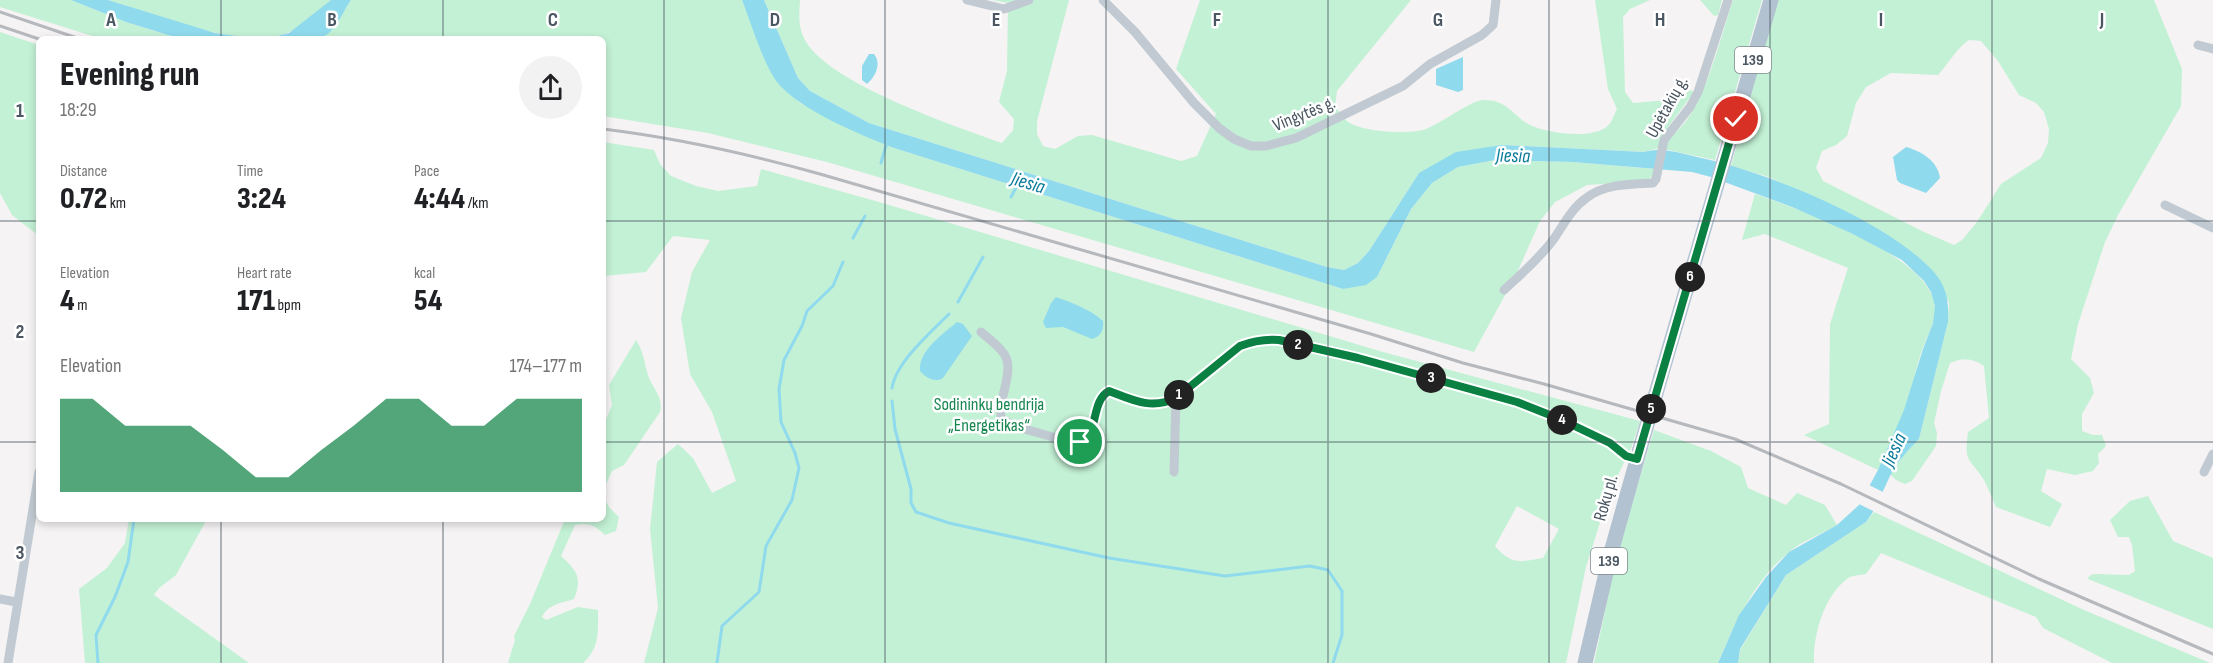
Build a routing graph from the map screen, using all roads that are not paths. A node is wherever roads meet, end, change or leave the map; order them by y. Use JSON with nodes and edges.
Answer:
{"nodes":[{"id":1,"x":967,"y":0,"type":"edge"},
{"id":2,"x":1029,"y":0,"type":"edge"},
{"id":3,"x":1102,"y":0,"type":"edge"},
{"id":4,"x":1496,"y":0,"type":"edge"},
{"id":5,"x":1728,"y":0,"type":"edge"},
{"id":6,"x":1771,"y":0,"type":"edge"},
{"id":7,"x":2198,"y":45,"type":"dead end"},
{"id":8,"x":2213,"y":49,"type":"edge"},
{"id":9,"x":2164,"y":205,"type":"dead end"},
{"id":10,"x":2213,"y":228,"type":"edge"},
{"id":11,"x":1504,"y":290,"type":"dead end"},
{"id":12,"x":981,"y":332,"type":"dead end"},
{"id":13,"x":1176,"y":398,"type":"junction"},
{"id":14,"x":1638,"y":454,"type":"junction"},
{"id":15,"x":2213,"y":454,"type":"edge"},
{"id":16,"x":1174,"y":472,"type":"dead end"},
{"id":17,"x":2204,"y":472,"type":"dead end"},
{"id":18,"x":36,"y":489,"type":"edge"},
{"id":19,"x":0,"y":599,"type":"edge"},
{"id":20,"x":16,"y":602,"type":"junction"},
{"id":21,"x":8,"y":663,"type":"edge"},
{"id":22,"x":1585,"y":663,"type":"edge"}],
"edges":[{"from":1,"to":2,"type":"street"},
{"from":3,"to":4,"type":"street","name":"Vingytės g."},
{"from":5,"to":11,"type":"street","name":"Upėtakių g."},
{"from":6,"to":14,"type":"main road","number":"139","bridge":true},
{"from":7,"to":8,"type":"street"},
{"from":9,"to":10,"type":"street"},
{"from":12,"to":13,"type":"street"},
{"from":13,"to":14,"type":"street"},
{"from":13,"to":16,"type":"street"},
{"from":14,"to":22,"type":"main road","name":"Rokų pl.","number":"139"},
{"from":15,"to":17,"type":"street"},
{"from":18,"to":20,"type":"street"},
{"from":19,"to":20,"type":"street"},
{"from":20,"to":21,"type":"street"}]}
